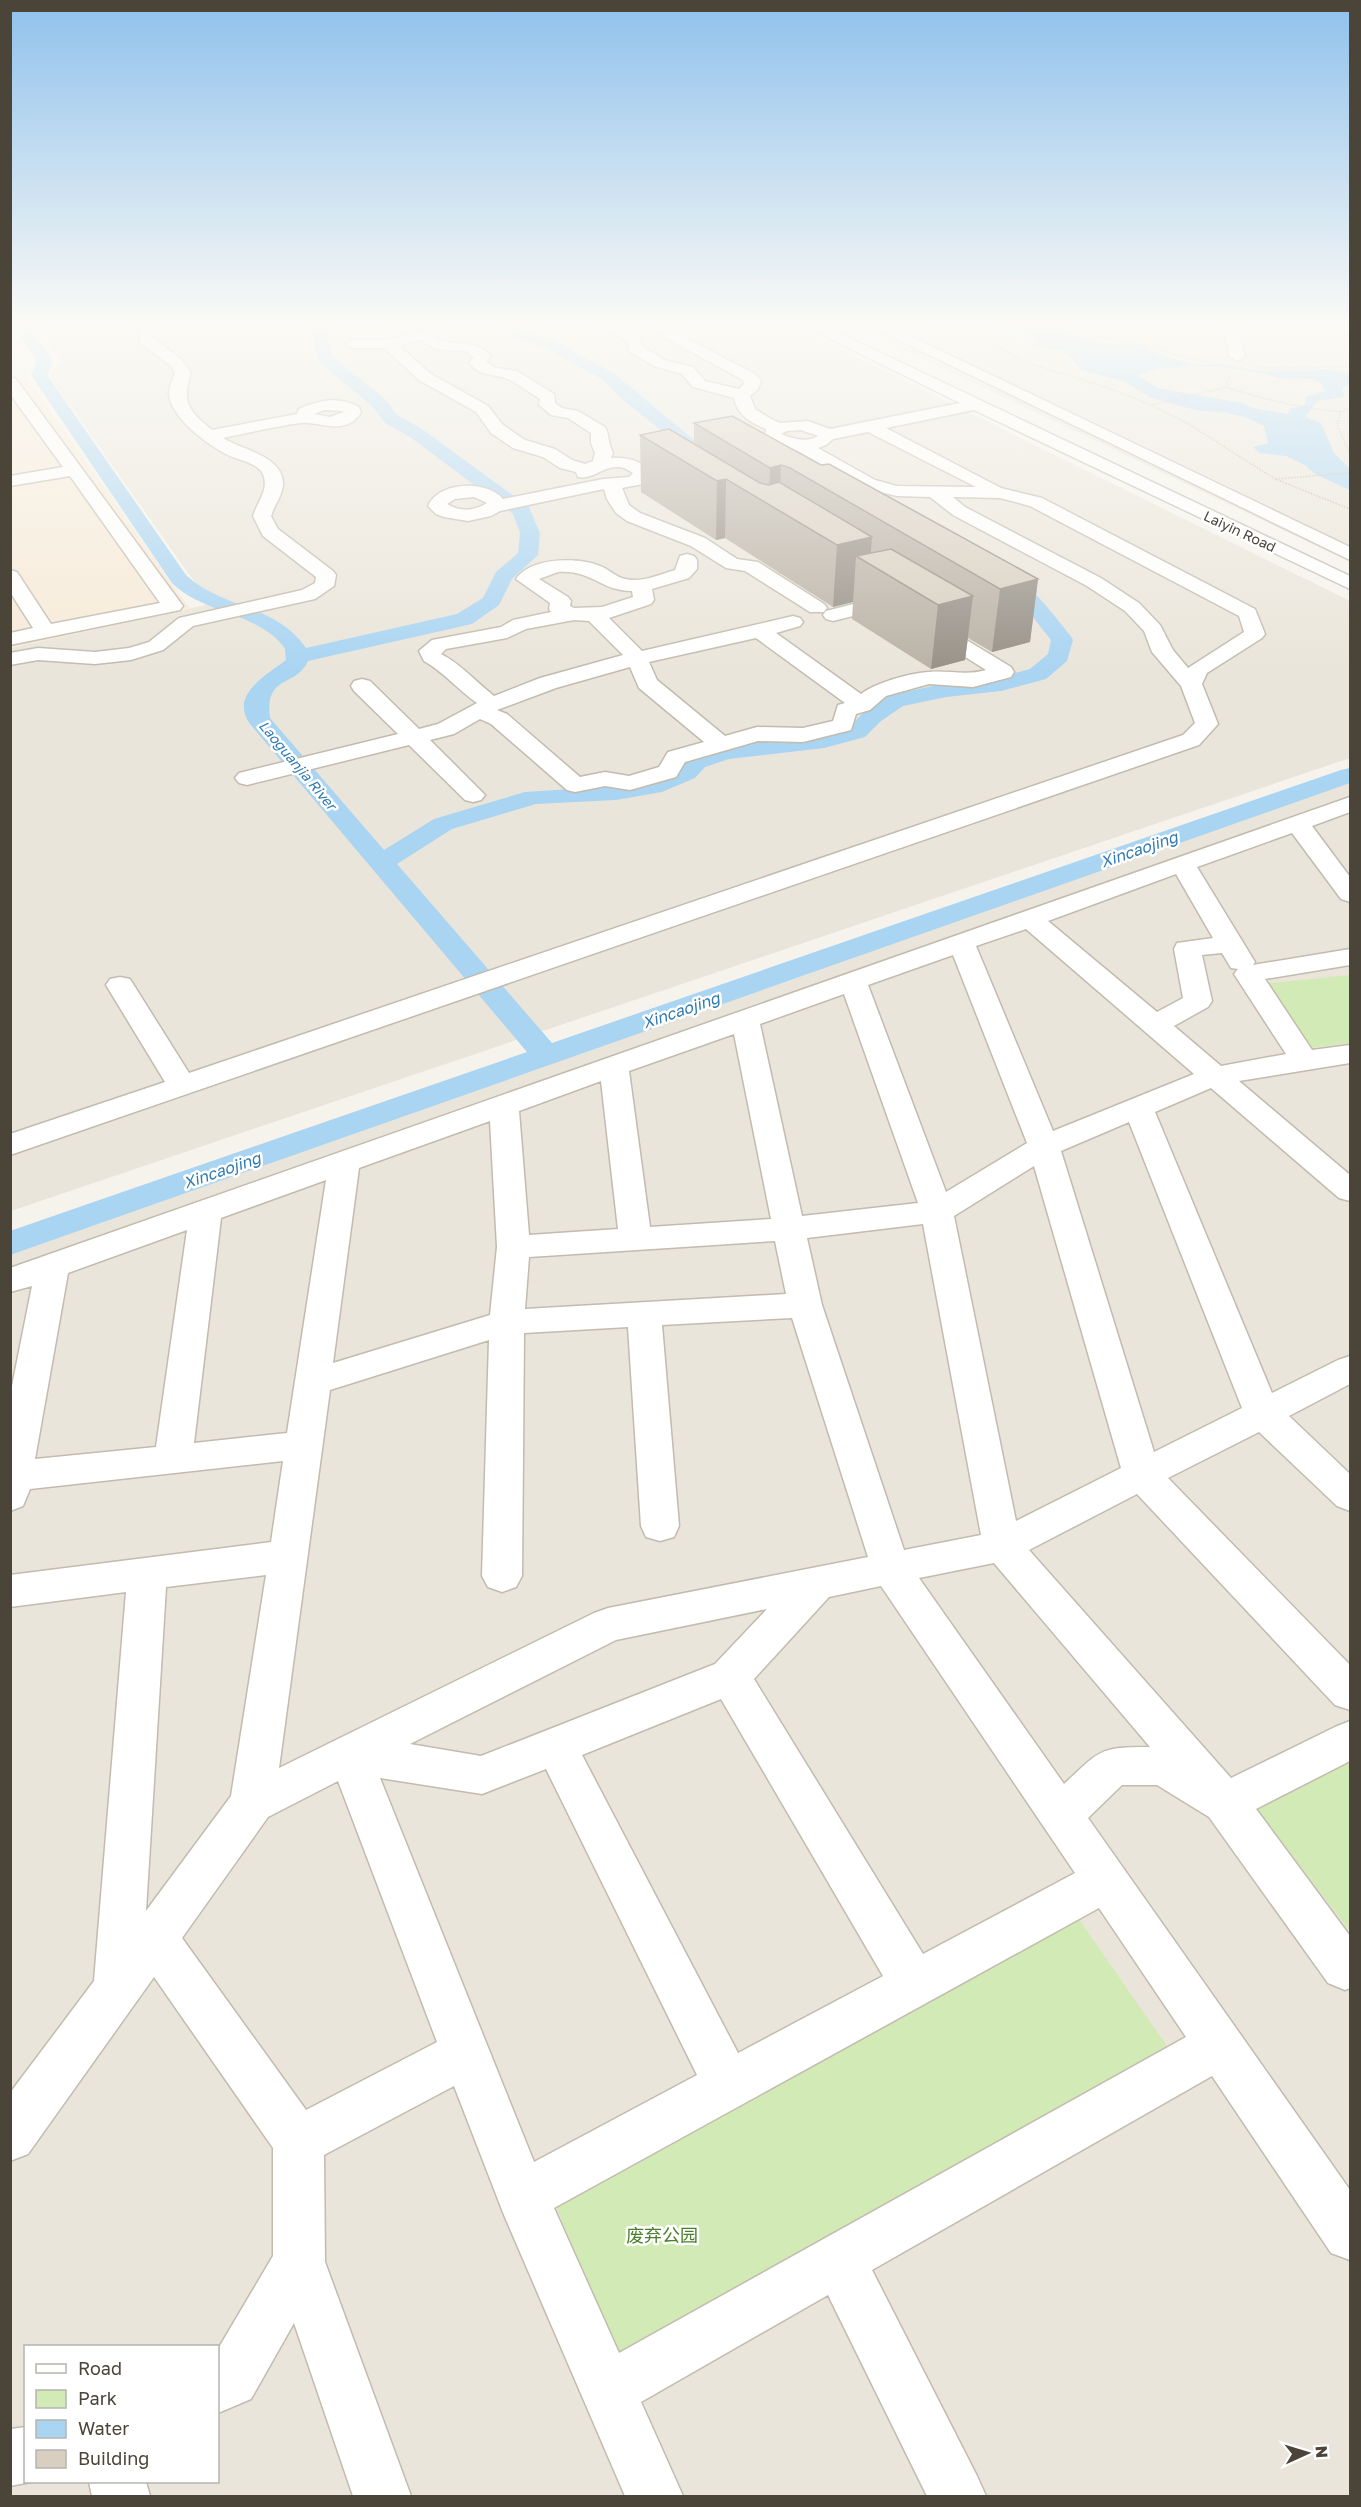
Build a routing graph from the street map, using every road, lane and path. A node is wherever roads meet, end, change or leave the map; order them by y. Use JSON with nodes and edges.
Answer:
{"nodes":[{"id":1,"x":53,"y":440,"type":"edge"},
{"id":2,"x":218,"y":440,"type":"edge"},
{"id":3,"x":513,"y":440,"type":"edge"},
{"id":4,"x":599,"y":440,"type":"edge"},
{"id":5,"x":804,"y":440,"type":"edge"},
{"id":6,"x":807,"y":440,"type":"edge"},
{"id":7,"x":822,"y":440,"type":"edge"},
{"id":8,"x":897,"y":440,"type":"edge"},
{"id":9,"x":1049,"y":440,"type":"edge"},
{"id":10,"x":1114,"y":440,"type":"edge"},
{"id":11,"x":1214,"y":440,"type":"edge"},
{"id":12,"x":1344,"y":440,"type":"edge"},
{"id":13,"x":1350,"y":454,"type":"edge"},
{"id":14,"x":590,"y":469,"type":"junction"},
{"id":15,"x":75,"y":470,"type":"junction"},
{"id":16,"x":1350,"y":473,"type":"edge"},
{"id":17,"x":1275,"y":479,"type":"junction"},
{"id":18,"x":10,"y":481,"type":"edge"},
{"id":19,"x":607,"y":484,"type":"junction"},
{"id":20,"x":935,"y":492,"type":"junction"},
{"id":21,"x":1000,"y":492,"type":"junction"},
{"id":22,"x":1350,"y":509,"type":"edge"},
{"id":23,"x":700,"y":542,"type":"junction"},
{"id":24,"x":1350,"y":554,"type":"edge"},
{"id":25,"x":726,"y":559,"type":"junction"},
{"id":26,"x":687,"y":560,"type":"junction"},
{"id":27,"x":10,"y":576,"type":"edge"},
{"id":28,"x":1350,"y":583,"type":"edge"},
{"id":29,"x":641,"y":586,"type":"junction"},
{"id":30,"x":869,"y":588,"type":"edge"},
{"id":31,"x":889,"y":601,"type":"junction"},
{"id":32,"x":793,"y":609,"type":"junction"},
{"id":33,"x":825,"y":611,"type":"junction"},
{"id":34,"x":570,"y":615,"type":"junction"},
{"id":35,"x":594,"y":615,"type":"junction"},
{"id":36,"x":760,"y":631,"type":"junction"},
{"id":37,"x":46,"y":632,"type":"junction"},
{"id":38,"x":10,"y":639,"type":"edge"},
{"id":39,"x":636,"y":658,"type":"junction"},
{"id":40,"x":10,"y":659,"type":"edge"},
{"id":41,"x":1191,"y":684,"type":"junction"},
{"id":42,"x":362,"y":686,"type":"dead end"},
{"id":43,"x":862,"y":705,"type":"junction"},
{"id":44,"x":486,"y":707,"type":"junction"},
{"id":45,"x":414,"y":737,"type":"junction"},
{"id":46,"x":722,"y":744,"type":"junction"},
{"id":47,"x":247,"y":778,"type":"dead end"},
{"id":48,"x":473,"y":795,"type":"dead end"},
{"id":49,"x":1350,"y":804,"type":"edge"},
{"id":50,"x":1297,"y":823,"type":"junction"},
{"id":51,"x":1183,"y":864,"type":"junction"},
{"id":52,"x":1350,"y":894,"type":"edge"},
{"id":53,"x":1029,"y":918,"type":"junction"},
{"id":54,"x":962,"y":942,"type":"junction"},
{"id":55,"x":1230,"y":944,"type":"junction"},
{"id":56,"x":1350,"y":957,"type":"edge"},
{"id":57,"x":1248,"y":974,"type":"junction"},
{"id":58,"x":853,"y":981,"type":"junction"},
{"id":59,"x":120,"y":985,"type":"dead end"},
{"id":60,"x":745,"y":1020,"type":"junction"},
{"id":61,"x":1155,"y":1025,"type":"junction"},
{"id":62,"x":1350,"y":1054,"type":"edge"},
{"id":63,"x":1304,"y":1060,"type":"junction"},
{"id":64,"x":614,"y":1067,"type":"junction"},
{"id":65,"x":1215,"y":1076,"type":"junction"},
{"id":66,"x":182,"y":1086,"type":"junction"},
{"id":67,"x":504,"y":1106,"type":"junction"},
{"id":68,"x":1138,"y":1107,"type":"junction"},
{"id":69,"x":10,"y":1145,"type":"edge"},
{"id":70,"x":1044,"y":1146,"type":"junction"},
{"id":71,"x":344,"y":1163,"type":"junction"},
{"id":72,"x":1350,"y":1191,"type":"edge"},
{"id":73,"x":206,"y":1212,"type":"junction"},
{"id":74,"x":937,"y":1212,"type":"junction"},
{"id":75,"x":788,"y":1229,"type":"junction"},
{"id":76,"x":635,"y":1239,"type":"junction"},
{"id":77,"x":513,"y":1247,"type":"junction"},
{"id":78,"x":52,"y":1267,"type":"junction"},
{"id":79,"x":10,"y":1281,"type":"edge"},
{"id":80,"x":805,"y":1305,"type":"junction"},
{"id":81,"x":644,"y":1314,"type":"junction"},
{"id":82,"x":507,"y":1322,"type":"junction"},
{"id":83,"x":1350,"y":1369,"type":"edge"},
{"id":84,"x":313,"y":1382,"type":"junction"},
{"id":85,"x":1263,"y":1414,"type":"junction"},
{"id":86,"x":303,"y":1444,"type":"junction"},
{"id":87,"x":173,"y":1459,"type":"junction"},
{"id":88,"x":1142,"y":1475,"type":"junction"},
{"id":89,"x":12,"y":1486,"type":"edge"},
{"id":90,"x":1350,"y":1496,"type":"edge"},
{"id":91,"x":660,"y":1526,"type":"dead end"},
{"id":92,"x":1002,"y":1546,"type":"junction"},
{"id":93,"x":288,"y":1556,"type":"junction"},
{"id":94,"x":891,"y":1569,"type":"junction"},
{"id":95,"x":147,"y":1574,"type":"junction"},
{"id":96,"x":502,"y":1575,"type":"dead end"},
{"id":97,"x":816,"y":1584,"type":"junction"},
{"id":98,"x":10,"y":1591,"type":"edge"},
{"id":99,"x":730,"y":1677,"type":"junction"},
{"id":100,"x":1350,"y":1692,"type":"edge"},
{"id":101,"x":1350,"y":1740,"type":"edge"},
{"id":102,"x":556,"y":1746,"type":"junction"},
{"id":103,"x":350,"y":1754,"type":"junction"},
{"id":104,"x":252,"y":1803,"type":"junction"},
{"id":105,"x":1225,"y":1803,"type":"junction"},
{"id":106,"x":1061,"y":1815,"type":"junction"},
{"id":107,"x":1106,"y":1880,"type":"junction"},
{"id":108,"x":154,"y":1938,"type":"junction"},
{"id":109,"x":1349,"y":1968,"type":"edge"},
{"id":110,"x":914,"y":1984,"type":"junction"},
{"id":111,"x":117,"y":1990,"type":"junction"},
{"id":112,"x":1220,"y":2045,"type":"junction"},
{"id":113,"x":466,"y":2053,"type":"junction"},
{"id":114,"x":728,"y":2085,"type":"junction"},
{"id":115,"x":10,"y":2136,"type":"edge"},
{"id":116,"x":298,"y":2141,"type":"junction"},
{"id":117,"x":522,"y":2197,"type":"junction"},
{"id":118,"x":1350,"y":2234,"type":"edge"},
{"id":119,"x":838,"y":2259,"type":"junction"},
{"id":120,"x":299,"y":2262,"type":"junction"},
{"id":121,"x":219,"y":2385,"type":"edge"},
{"id":122,"x":606,"y":2391,"type":"junction"},
{"id":123,"x":382,"y":2496,"type":"edge"},
{"id":124,"x":654,"y":2496,"type":"edge"},
{"id":125,"x":957,"y":2496,"type":"edge"}],
"edges":[{"from":1,"to":15,"type":"street"},
{"from":2,"to":40,"type":"street"},
{"from":3,"to":14,"type":"street"},
{"from":4,"to":14,"type":"street"},
{"from":5,"to":20,"type":"street"},
{"from":6,"to":7,"type":"street"},
{"from":8,"to":21,"type":"street"},
{"from":9,"to":28,"type":"street","name":"Laiyin Road"},
{"from":10,"to":24,"type":"street"},
{"from":11,"to":17,"type":"path"},
{"from":12,"to":13,"type":"path"},
{"from":14,"to":19,"type":"street"},
{"from":14,"to":19,"type":"street"},
{"from":14,"to":19,"type":"street"},
{"from":15,"to":18,"type":"street"},
{"from":15,"to":37,"type":"street"},
{"from":16,"to":17,"type":"path"},
{"from":17,"to":22,"type":"path"},
{"from":19,"to":23,"type":"street"},
{"from":20,"to":21,"type":"street"},
{"from":20,"to":41,"type":"street"},
{"from":21,"to":41,"type":"street"},
{"from":23,"to":25,"type":"street"},
{"from":23,"to":26,"type":"street"},
{"from":25,"to":26,"type":"street"},
{"from":25,"to":32,"type":"street"},
{"from":25,"to":32,"type":"street"},
{"from":26,"to":29,"type":"street"},
{"from":27,"to":37,"type":"street"},
{"from":29,"to":34,"type":"street"},
{"from":29,"to":35,"type":"street"},
{"from":30,"to":31,"type":"street"},
{"from":31,"to":33,"type":"street"},
{"from":31,"to":43,"type":"street"},
{"from":32,"to":33,"type":"street"},
{"from":32,"to":33,"type":"street"},
{"from":32,"to":36,"type":"street"},
{"from":34,"to":35,"type":"street"},
{"from":34,"to":44,"type":"street"},
{"from":35,"to":39,"type":"street"},
{"from":36,"to":39,"type":"street"},
{"from":36,"to":43,"type":"street"},
{"from":37,"to":38,"type":"street"},
{"from":39,"to":44,"type":"street"},
{"from":39,"to":46,"type":"street"},
{"from":41,"to":66,"type":"street"},
{"from":42,"to":45,"type":"street"},
{"from":43,"to":46,"type":"street"},
{"from":44,"to":45,"type":"street"},
{"from":44,"to":46,"type":"street"},
{"from":45,"to":47,"type":"street"},
{"from":45,"to":48,"type":"street"},
{"from":49,"to":50,"type":"street"},
{"from":50,"to":51,"type":"street"},
{"from":50,"to":52,"type":"street"},
{"from":51,"to":53,"type":"street"},
{"from":51,"to":55,"type":"street"},
{"from":53,"to":54,"type":"street"},
{"from":53,"to":61,"type":"street"},
{"from":54,"to":58,"type":"street"},
{"from":54,"to":70,"type":"street"},
{"from":55,"to":57,"type":"street"},
{"from":55,"to":61,"type":"street"},
{"from":56,"to":57,"type":"street"},
{"from":57,"to":63,"type":"street"},
{"from":58,"to":60,"type":"street"},
{"from":58,"to":74,"type":"street"},
{"from":59,"to":66,"type":"street"},
{"from":60,"to":64,"type":"street"},
{"from":60,"to":75,"type":"street"},
{"from":61,"to":65,"type":"street"},
{"from":62,"to":63,"type":"street"},
{"from":63,"to":65,"type":"street"},
{"from":64,"to":67,"type":"street"},
{"from":64,"to":76,"type":"street"},
{"from":65,"to":68,"type":"street"},
{"from":65,"to":72,"type":"street"},
{"from":66,"to":69,"type":"street"},
{"from":67,"to":71,"type":"street"},
{"from":67,"to":77,"type":"street"},
{"from":68,"to":70,"type":"street"},
{"from":68,"to":85,"type":"street"},
{"from":70,"to":74,"type":"street"},
{"from":70,"to":88,"type":"street"},
{"from":71,"to":73,"type":"street"},
{"from":71,"to":84,"type":"street"},
{"from":73,"to":78,"type":"street"},
{"from":73,"to":87,"type":"street"},
{"from":74,"to":75,"type":"street"},
{"from":74,"to":92,"type":"street"},
{"from":75,"to":76,"type":"street"},
{"from":75,"to":80,"type":"street"},
{"from":76,"to":77,"type":"street"},
{"from":77,"to":82,"type":"street"},
{"from":78,"to":79,"type":"street"},
{"from":78,"to":89,"type":"street"},
{"from":80,"to":81,"type":"street"},
{"from":80,"to":94,"type":"street"},
{"from":81,"to":82,"type":"street"},
{"from":81,"to":91,"type":"street"},
{"from":82,"to":84,"type":"street"},
{"from":82,"to":96,"type":"street"},
{"from":83,"to":85,"type":"street"},
{"from":84,"to":86,"type":"street"},
{"from":85,"to":88,"type":"street"},
{"from":85,"to":90,"type":"street"},
{"from":86,"to":87,"type":"street"},
{"from":86,"to":93,"type":"street"},
{"from":87,"to":89,"type":"street"},
{"from":88,"to":92,"type":"street"},
{"from":88,"to":100,"type":"street"},
{"from":92,"to":94,"type":"street"},
{"from":92,"to":105,"type":"street"},
{"from":93,"to":95,"type":"street"},
{"from":93,"to":104,"type":"street"},
{"from":94,"to":97,"type":"street"},
{"from":94,"to":106,"type":"street"},
{"from":95,"to":98,"type":"street"},
{"from":95,"to":111,"type":"street"},
{"from":97,"to":99,"type":"street"},
{"from":97,"to":103,"type":"street"},
{"from":99,"to":102,"type":"street"},
{"from":99,"to":110,"type":"street"},
{"from":101,"to":105,"type":"street"},
{"from":102,"to":103,"type":"street"},
{"from":102,"to":114,"type":"street"},
{"from":103,"to":104,"type":"street"},
{"from":103,"to":113,"type":"street"},
{"from":104,"to":108,"type":"street"},
{"from":105,"to":106,"type":"street"},
{"from":105,"to":109,"type":"street"},
{"from":106,"to":107,"type":"street"},
{"from":107,"to":110,"type":"street"},
{"from":107,"to":112,"type":"street"},
{"from":108,"to":111,"type":"street"},
{"from":108,"to":116,"type":"street"},
{"from":110,"to":114,"type":"street"},
{"from":111,"to":115,"type":"street"},
{"from":112,"to":118,"type":"street"},
{"from":112,"to":119,"type":"street"},
{"from":113,"to":116,"type":"street"},
{"from":113,"to":117,"type":"street"},
{"from":114,"to":117,"type":"street"},
{"from":116,"to":120,"type":"street"},
{"from":117,"to":122,"type":"street"},
{"from":119,"to":122,"type":"street"},
{"from":119,"to":125,"type":"street"},
{"from":120,"to":121,"type":"street"},
{"from":120,"to":123,"type":"street"},
{"from":122,"to":124,"type":"street"}]}
